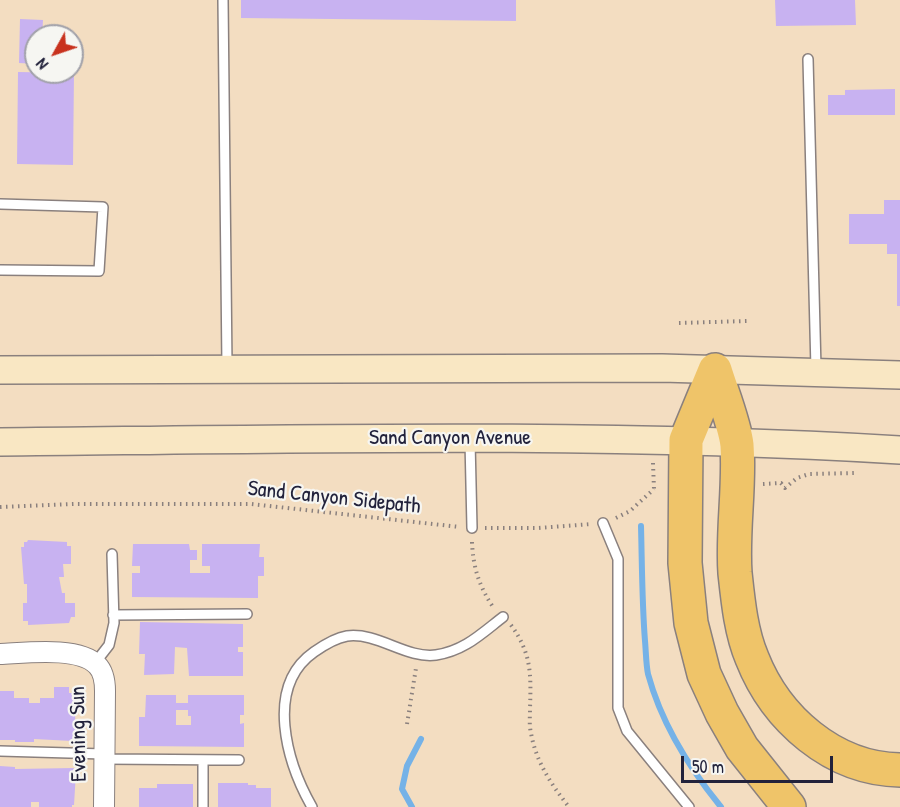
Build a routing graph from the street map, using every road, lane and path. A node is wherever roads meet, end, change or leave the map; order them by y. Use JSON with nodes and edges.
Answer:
{"nodes":[{"id":1,"x":223,"y":0,"type":"edge"},
{"id":2,"x":808,"y":59,"type":"dead end"},
{"id":3,"x":0,"y":204,"type":"edge"},
{"id":4,"x":0,"y":270,"type":"edge"},
{"id":5,"x":747,"y":321,"type":"dead end"},
{"id":6,"x":679,"y":323,"type":"dead end"},
{"id":7,"x":227,"y":368,"type":"junction"},
{"id":8,"x":0,"y":370,"type":"edge"},
{"id":9,"x":715,"y":370,"type":"junction"},
{"id":10,"x":816,"y":374,"type":"junction"},
{"id":11,"x":900,"y":375,"type":"edge"},
{"id":12,"x":470,"y":438,"type":"junction"},
{"id":13,"x":686,"y":440,"type":"junction"},
{"id":14,"x":0,"y":442,"type":"edge"},
{"id":15,"x":737,"y":443,"type":"junction"},
{"id":16,"x":900,"y":450,"type":"edge"},
{"id":17,"x":864,"y":473,"type":"dead end"},
{"id":18,"x":785,"y":488,"type":"dead end"},
{"id":19,"x":654,"y":489,"type":"dead end"},
{"id":20,"x":0,"y":507,"type":"edge"},
{"id":21,"x":603,"y":523,"type":"junction"},
{"id":22,"x":472,"y":528,"type":"junction"},
{"id":23,"x":112,"y":554,"type":"dead end"},
{"id":24,"x":246,"y":614,"type":"dead end"},
{"id":25,"x":113,"y":615,"type":"junction"},
{"id":26,"x":502,"y":616,"type":"junction"},
{"id":27,"x":419,"y":653,"type":"junction"},
{"id":28,"x":0,"y":654,"type":"edge"},
{"id":29,"x":95,"y":663,"type":"junction"},
{"id":30,"x":407,"y":724,"type":"dead end"},
{"id":31,"x":0,"y":751,"type":"edge"},
{"id":32,"x":104,"y":756,"type":"junction"},
{"id":33,"x":203,"y":760,"type":"junction"},
{"id":34,"x":239,"y":760,"type":"dead end"},
{"id":35,"x":900,"y":770,"type":"edge"},
{"id":36,"x":104,"y":807,"type":"edge"},
{"id":37,"x":203,"y":807,"type":"edge"},
{"id":38,"x":312,"y":807,"type":"edge"},
{"id":39,"x":569,"y":807,"type":"edge"},
{"id":40,"x":689,"y":807,"type":"edge"},
{"id":41,"x":789,"y":807,"type":"edge"}],
"edges":[{"from":1,"to":7,"type":"lane"},
{"from":2,"to":10,"type":"lane"},
{"from":3,"to":4,"type":"lane"},
{"from":5,"to":6,"type":"path"},
{"from":7,"to":8,"type":"main road"},
{"from":7,"to":9,"type":"main road"},
{"from":9,"to":10,"type":"main road"},
{"from":9,"to":13,"type":"highway"},
{"from":9,"to":15,"type":"highway"},
{"from":10,"to":11,"type":"main road"},
{"from":12,"to":13,"type":"main road","name":"Sand Canyon Avenue"},
{"from":12,"to":14,"type":"main road","name":"Sand Canyon Avenue"},
{"from":12,"to":22,"type":"lane"},
{"from":13,"to":15,"type":"main road","name":"Sand Canyon Avenue"},
{"from":13,"to":41,"type":"highway"},
{"from":15,"to":16,"type":"main road","name":"Sand Canyon Avenue"},
{"from":15,"to":35,"type":"highway"},
{"from":17,"to":18,"type":"path"},
{"from":19,"to":21,"type":"path","name":"Sand Canyon Sidepath"},
{"from":20,"to":22,"type":"path","name":"Sand Canyon Sidepath"},
{"from":21,"to":22,"type":"path","name":"Sand Canyon Sidepath"},
{"from":21,"to":40,"type":"lane"},
{"from":22,"to":26,"type":"path"},
{"from":23,"to":25,"type":"lane"},
{"from":24,"to":25,"type":"lane"},
{"from":25,"to":29,"type":"lane"},
{"from":26,"to":27,"type":"lane"},
{"from":26,"to":39,"type":"path"},
{"from":27,"to":30,"type":"path"},
{"from":27,"to":38,"type":"lane"},
{"from":28,"to":29,"type":"street"},
{"from":29,"to":32,"type":"street","name":"Evening Sun"},
{"from":31,"to":32,"type":"lane"},
{"from":32,"to":33,"type":"lane"},
{"from":32,"to":36,"type":"street","name":"Evening Sun"},
{"from":33,"to":34,"type":"lane"},
{"from":33,"to":37,"type":"lane"}]}
